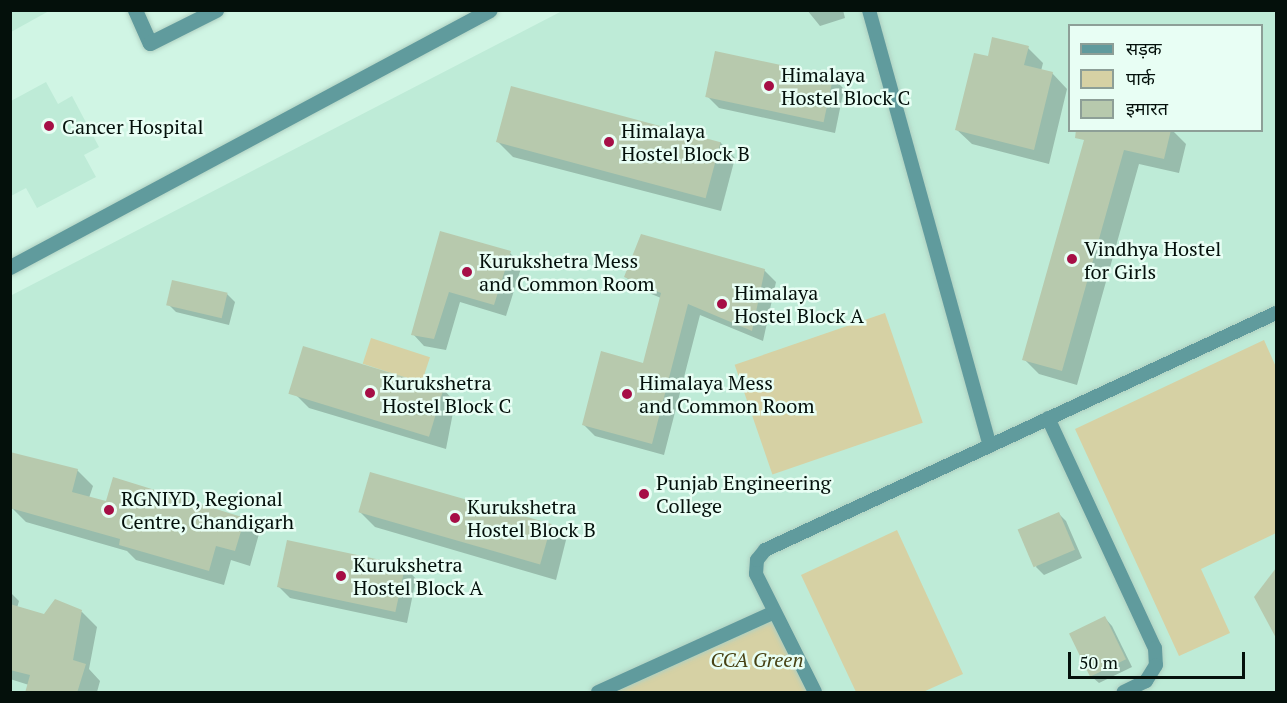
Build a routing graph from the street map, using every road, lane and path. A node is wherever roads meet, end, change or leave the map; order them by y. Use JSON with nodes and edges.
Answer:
{"nodes":[{"id":1,"x":135,"y":10,"type":"edge"},
{"id":2,"x":216,"y":10,"type":"edge"},
{"id":3,"x":490,"y":10,"type":"edge"},
{"id":4,"x":869,"y":10,"type":"edge"},
{"id":5,"x":10,"y":267,"type":"edge"},
{"id":6,"x":1276,"y":313,"type":"edge"},
{"id":7,"x":1048,"y":418,"type":"junction"},
{"id":8,"x":990,"y":445,"type":"junction"},
{"id":9,"x":774,"y":612,"type":"junction"},
{"id":10,"x":598,"y":693,"type":"edge"},
{"id":11,"x":815,"y":693,"type":"edge"},
{"id":12,"x":1123,"y":693,"type":"edge"}],
"edges":[{"from":1,"to":2,"type":"street"},
{"from":3,"to":5,"type":"street"},
{"from":4,"to":8,"type":"lane"},
{"from":6,"to":7,"type":"lane"},
{"from":7,"to":8,"type":"lane"},
{"from":7,"to":12,"type":"lane"},
{"from":8,"to":9,"type":"lane"},
{"from":9,"to":10,"type":"lane"},
{"from":9,"to":11,"type":"lane"}]}
